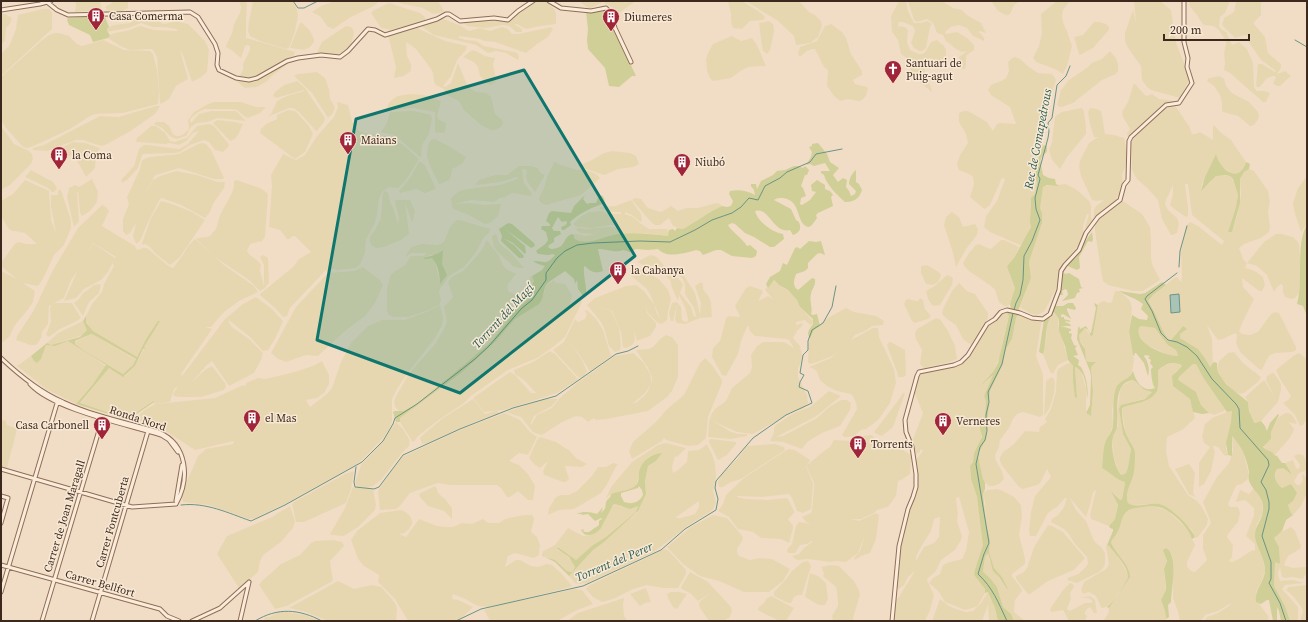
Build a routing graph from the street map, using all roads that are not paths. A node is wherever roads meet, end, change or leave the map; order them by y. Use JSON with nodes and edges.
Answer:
{"nodes":[{"id":1,"x":533,"y":1,"type":"edge"},
{"id":2,"x":549,"y":1,"type":"edge"},
{"id":3,"x":1184,"y":1,"type":"edge"},
{"id":4,"x":49,"y":2,"type":"edge"},
{"id":5,"x":1,"y":10,"type":"edge"},
{"id":6,"x":631,"y":62,"type":"dead end"},
{"id":7,"x":1,"y":358,"type":"edge"},
{"id":8,"x":58,"y":401,"type":"junction"},
{"id":9,"x":103,"y":417,"type":"junction"},
{"id":10,"x":148,"y":430,"type":"junction"},
{"id":11,"x":1,"y":469,"type":"edge"},
{"id":12,"x":35,"y":479,"type":"junction"},
{"id":13,"x":81,"y":492,"type":"junction"},
{"id":14,"x":1,"y":496,"type":"edge"},
{"id":15,"x":126,"y":506,"type":"junction"},
{"id":16,"x":1,"y":523,"type":"edge"},
{"id":17,"x":1,"y":565,"type":"edge"},
{"id":18,"x":9,"y":568,"type":"junction"},
{"id":19,"x":54,"y":579,"type":"junction"},
{"id":20,"x":1,"y":592,"type":"edge"},
{"id":21,"x":100,"y":592,"type":"junction"},
{"id":22,"x":167,"y":616,"type":"junction"},
{"id":23,"x":42,"y":621,"type":"edge"},
{"id":24,"x":92,"y":621,"type":"edge"},
{"id":25,"x":167,"y":621,"type":"edge"},
{"id":26,"x":179,"y":621,"type":"edge"},
{"id":27,"x":192,"y":621,"type":"edge"},
{"id":28,"x":240,"y":621,"type":"edge"},
{"id":29,"x":892,"y":621,"type":"edge"}],
"edges":[{"from":1,"to":4,"type":"street"},
{"from":2,"to":6,"type":"street"},
{"from":3,"to":29,"type":"street"},
{"from":4,"to":5,"type":"street"},
{"from":7,"to":8,"type":"street","name":"Ronda Nord"},
{"from":8,"to":9,"type":"street","name":"Ronda Nord"},
{"from":8,"to":12,"type":"street"},
{"from":9,"to":10,"type":"street","name":"Ronda Nord"},
{"from":9,"to":13,"type":"street","name":"Carrer de Joan Maragall"},
{"from":10,"to":15,"type":"street","name":"Carrer Fontcuberta"},
{"from":10,"to":15,"type":"street","name":"Ronda Nord"},
{"from":11,"to":12,"type":"street"},
{"from":12,"to":13,"type":"street"},
{"from":12,"to":18,"type":"street"},
{"from":13,"to":15,"type":"street"},
{"from":13,"to":19,"type":"street","name":"Carrer de Joan Maragall"},
{"from":14,"to":16,"type":"street"},
{"from":15,"to":21,"type":"street","name":"Carrer Fontcuberta"},
{"from":17,"to":18,"type":"street","name":"Carrer Bellfort"},
{"from":18,"to":19,"type":"street","name":"Carrer Bellfort"},
{"from":18,"to":20,"type":"street"},
{"from":19,"to":21,"type":"street","name":"Carrer Bellfort"},
{"from":19,"to":23,"type":"street","name":"Carrer de Joan Maragall"},
{"from":21,"to":22,"type":"street","name":"Carrer Bellfort"},
{"from":21,"to":24,"type":"street","name":"Carrer Fontcuberta"},
{"from":22,"to":25,"type":"street"},
{"from":22,"to":26,"type":"street","name":"Carrer Bellfort"},
{"from":27,"to":28,"type":"street"}]}
